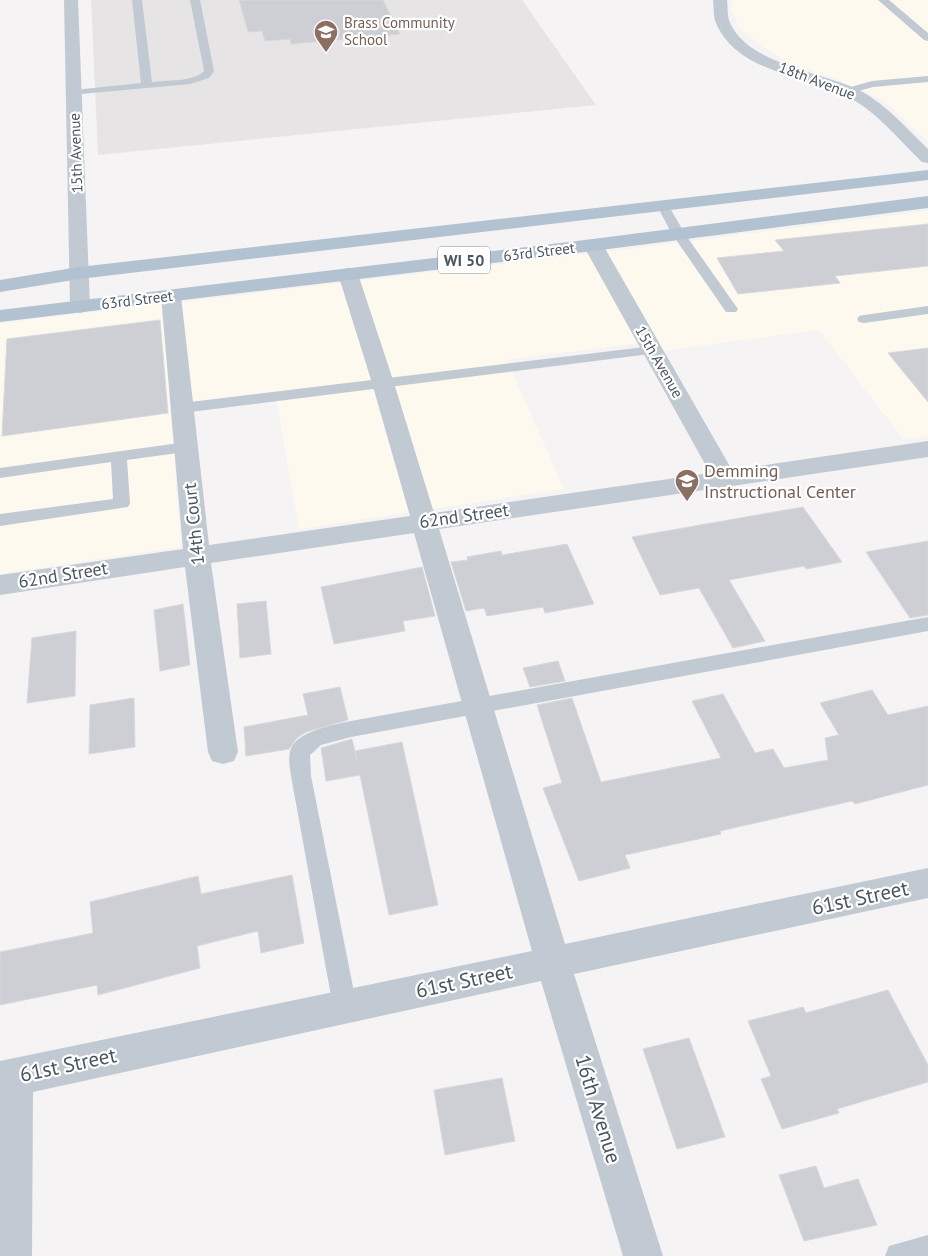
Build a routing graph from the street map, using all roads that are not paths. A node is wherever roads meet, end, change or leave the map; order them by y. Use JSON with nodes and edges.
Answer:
{"nodes":[{"id":1,"x":71,"y":0,"type":"edge"},
{"id":2,"x":137,"y":0,"type":"edge"},
{"id":3,"x":195,"y":0,"type":"edge"},
{"id":4,"x":720,"y":0,"type":"edge"},
{"id":5,"x":882,"y":0,"type":"edge"},
{"id":6,"x":928,"y":38,"type":"edge"},
{"id":7,"x":928,"y":79,"type":"edge"},
{"id":8,"x":147,"y":85,"type":"junction"},
{"id":9,"x":848,"y":91,"type":"junction"},
{"id":10,"x":74,"y":93,"type":"junction"},
{"id":11,"x":928,"y":158,"type":"edge"},
{"id":12,"x":928,"y":174,"type":"edge"},
{"id":13,"x":928,"y":202,"type":"edge"},
{"id":14,"x":662,"y":206,"type":"junction"},
{"id":15,"x":679,"y":234,"type":"junction"},
{"id":16,"x":593,"y":245,"type":"junction"},
{"id":17,"x":78,"y":273,"type":"junction"},
{"id":18,"x":348,"y":274,"type":"junction"},
{"id":19,"x":0,"y":286,"type":"edge"},
{"id":20,"x":171,"y":296,"type":"junction"},
{"id":21,"x":80,"y":307,"type":"junction"},
{"id":22,"x":731,"y":309,"type":"dead end"},
{"id":23,"x":928,"y":310,"type":"edge"},
{"id":24,"x":0,"y":316,"type":"edge"},
{"id":25,"x":864,"y":319,"type":"dead end"},
{"id":26,"x":653,"y":350,"type":"junction"},
{"id":27,"x":383,"y":383,"type":"junction"},
{"id":28,"x":182,"y":408,"type":"junction"},
{"id":29,"x":186,"y":447,"type":"junction"},
{"id":30,"x":928,"y":448,"type":"edge"},
{"id":31,"x":119,"y":456,"type":"junction"},
{"id":32,"x":0,"y":473,"type":"edge"},
{"id":33,"x":725,"y":478,"type":"junction"},
{"id":34,"x":0,"y":520,"type":"edge"},
{"id":35,"x":422,"y":522,"type":"junction"},
{"id":36,"x":197,"y":555,"type":"junction"},
{"id":37,"x":0,"y":585,"type":"edge"},
{"id":38,"x":928,"y":624,"type":"edge"},
{"id":39,"x":478,"y":706,"type":"junction"},
{"id":40,"x":223,"y":752,"type":"dead end"},
{"id":41,"x":928,"y":883,"type":"edge"},
{"id":42,"x":553,"y":962,"type":"junction"},
{"id":43,"x":345,"y":1006,"type":"junction"},
{"id":44,"x":7,"y":1078,"type":"edge"},
{"id":45,"x":928,"y":1249,"type":"edge"},
{"id":46,"x":12,"y":1256,"type":"edge"},
{"id":47,"x":643,"y":1256,"type":"edge"},
{"id":48,"x":899,"y":1256,"type":"edge"}],
"edges":[{"from":1,"to":10,"type":"street","name":"15th Avenue"},
{"from":2,"to":8,"type":"lane"},
{"from":3,"to":8,"type":"lane"},
{"from":4,"to":9,"type":"street","name":"18th Avenue"},
{"from":5,"to":6,"type":"lane"},
{"from":7,"to":9,"type":"lane"},
{"from":8,"to":10,"type":"lane"},
{"from":9,"to":11,"type":"street","name":"18th Avenue"},
{"from":10,"to":17,"type":"street","name":"15th Avenue"},
{"from":12,"to":14,"type":"main road","name":"63rd Street","number":"WI 50"},
{"from":13,"to":15,"type":"main road","name":"63rd Street","number":"WI 50"},
{"from":14,"to":15,"type":"lane"},
{"from":14,"to":17,"type":"main road","name":"63rd Street","number":"WI 50"},
{"from":15,"to":16,"type":"main road","name":"63rd Street","number":"WI 50"},
{"from":15,"to":22,"type":"lane"},
{"from":16,"to":18,"type":"main road","name":"63rd Street","number":"WI 50"},
{"from":16,"to":26,"type":"street","name":"15th Avenue"},
{"from":17,"to":19,"type":"main road","name":"63rd Street","number":"WI 50"},
{"from":17,"to":21,"type":"street","name":"15th Avenue"},
{"from":18,"to":20,"type":"main road","name":"63rd Street","number":"WI 50"},
{"from":18,"to":27,"type":"street","name":"16th Avenue"},
{"from":20,"to":21,"type":"main road","name":"63rd Street","number":"WI 50"},
{"from":20,"to":28,"type":"street","name":"14th Court"},
{"from":21,"to":24,"type":"main road","name":"63rd Street","number":"WI 50"},
{"from":23,"to":25,"type":"lane"},
{"from":26,"to":27,"type":"lane"},
{"from":26,"to":33,"type":"street","name":"15th Avenue"},
{"from":27,"to":28,"type":"lane"},
{"from":27,"to":35,"type":"street","name":"16th Avenue"},
{"from":28,"to":29,"type":"street","name":"14th Court"},
{"from":29,"to":31,"type":"lane"},
{"from":29,"to":36,"type":"street","name":"14th Court"},
{"from":30,"to":33,"type":"street","name":"62nd Street"},
{"from":31,"to":32,"type":"lane"},
{"from":31,"to":34,"type":"lane"},
{"from":33,"to":35,"type":"street","name":"62nd Street"},
{"from":35,"to":36,"type":"street","name":"62nd Street"},
{"from":35,"to":39,"type":"street","name":"16th Avenue"},
{"from":36,"to":37,"type":"street","name":"62nd Street"},
{"from":36,"to":40,"type":"street","name":"14th Court"},
{"from":38,"to":39,"type":"lane"},
{"from":39,"to":42,"type":"street","name":"16th Avenue"},
{"from":39,"to":43,"type":"lane"},
{"from":41,"to":42,"type":"street","name":"61st Street"},
{"from":42,"to":43,"type":"street","name":"61st Street"},
{"from":42,"to":47,"type":"street","name":"16th Avenue"},
{"from":43,"to":44,"type":"street","name":"61st Street"},
{"from":44,"to":46,"type":"street"},
{"from":45,"to":48,"type":"lane"}]}
